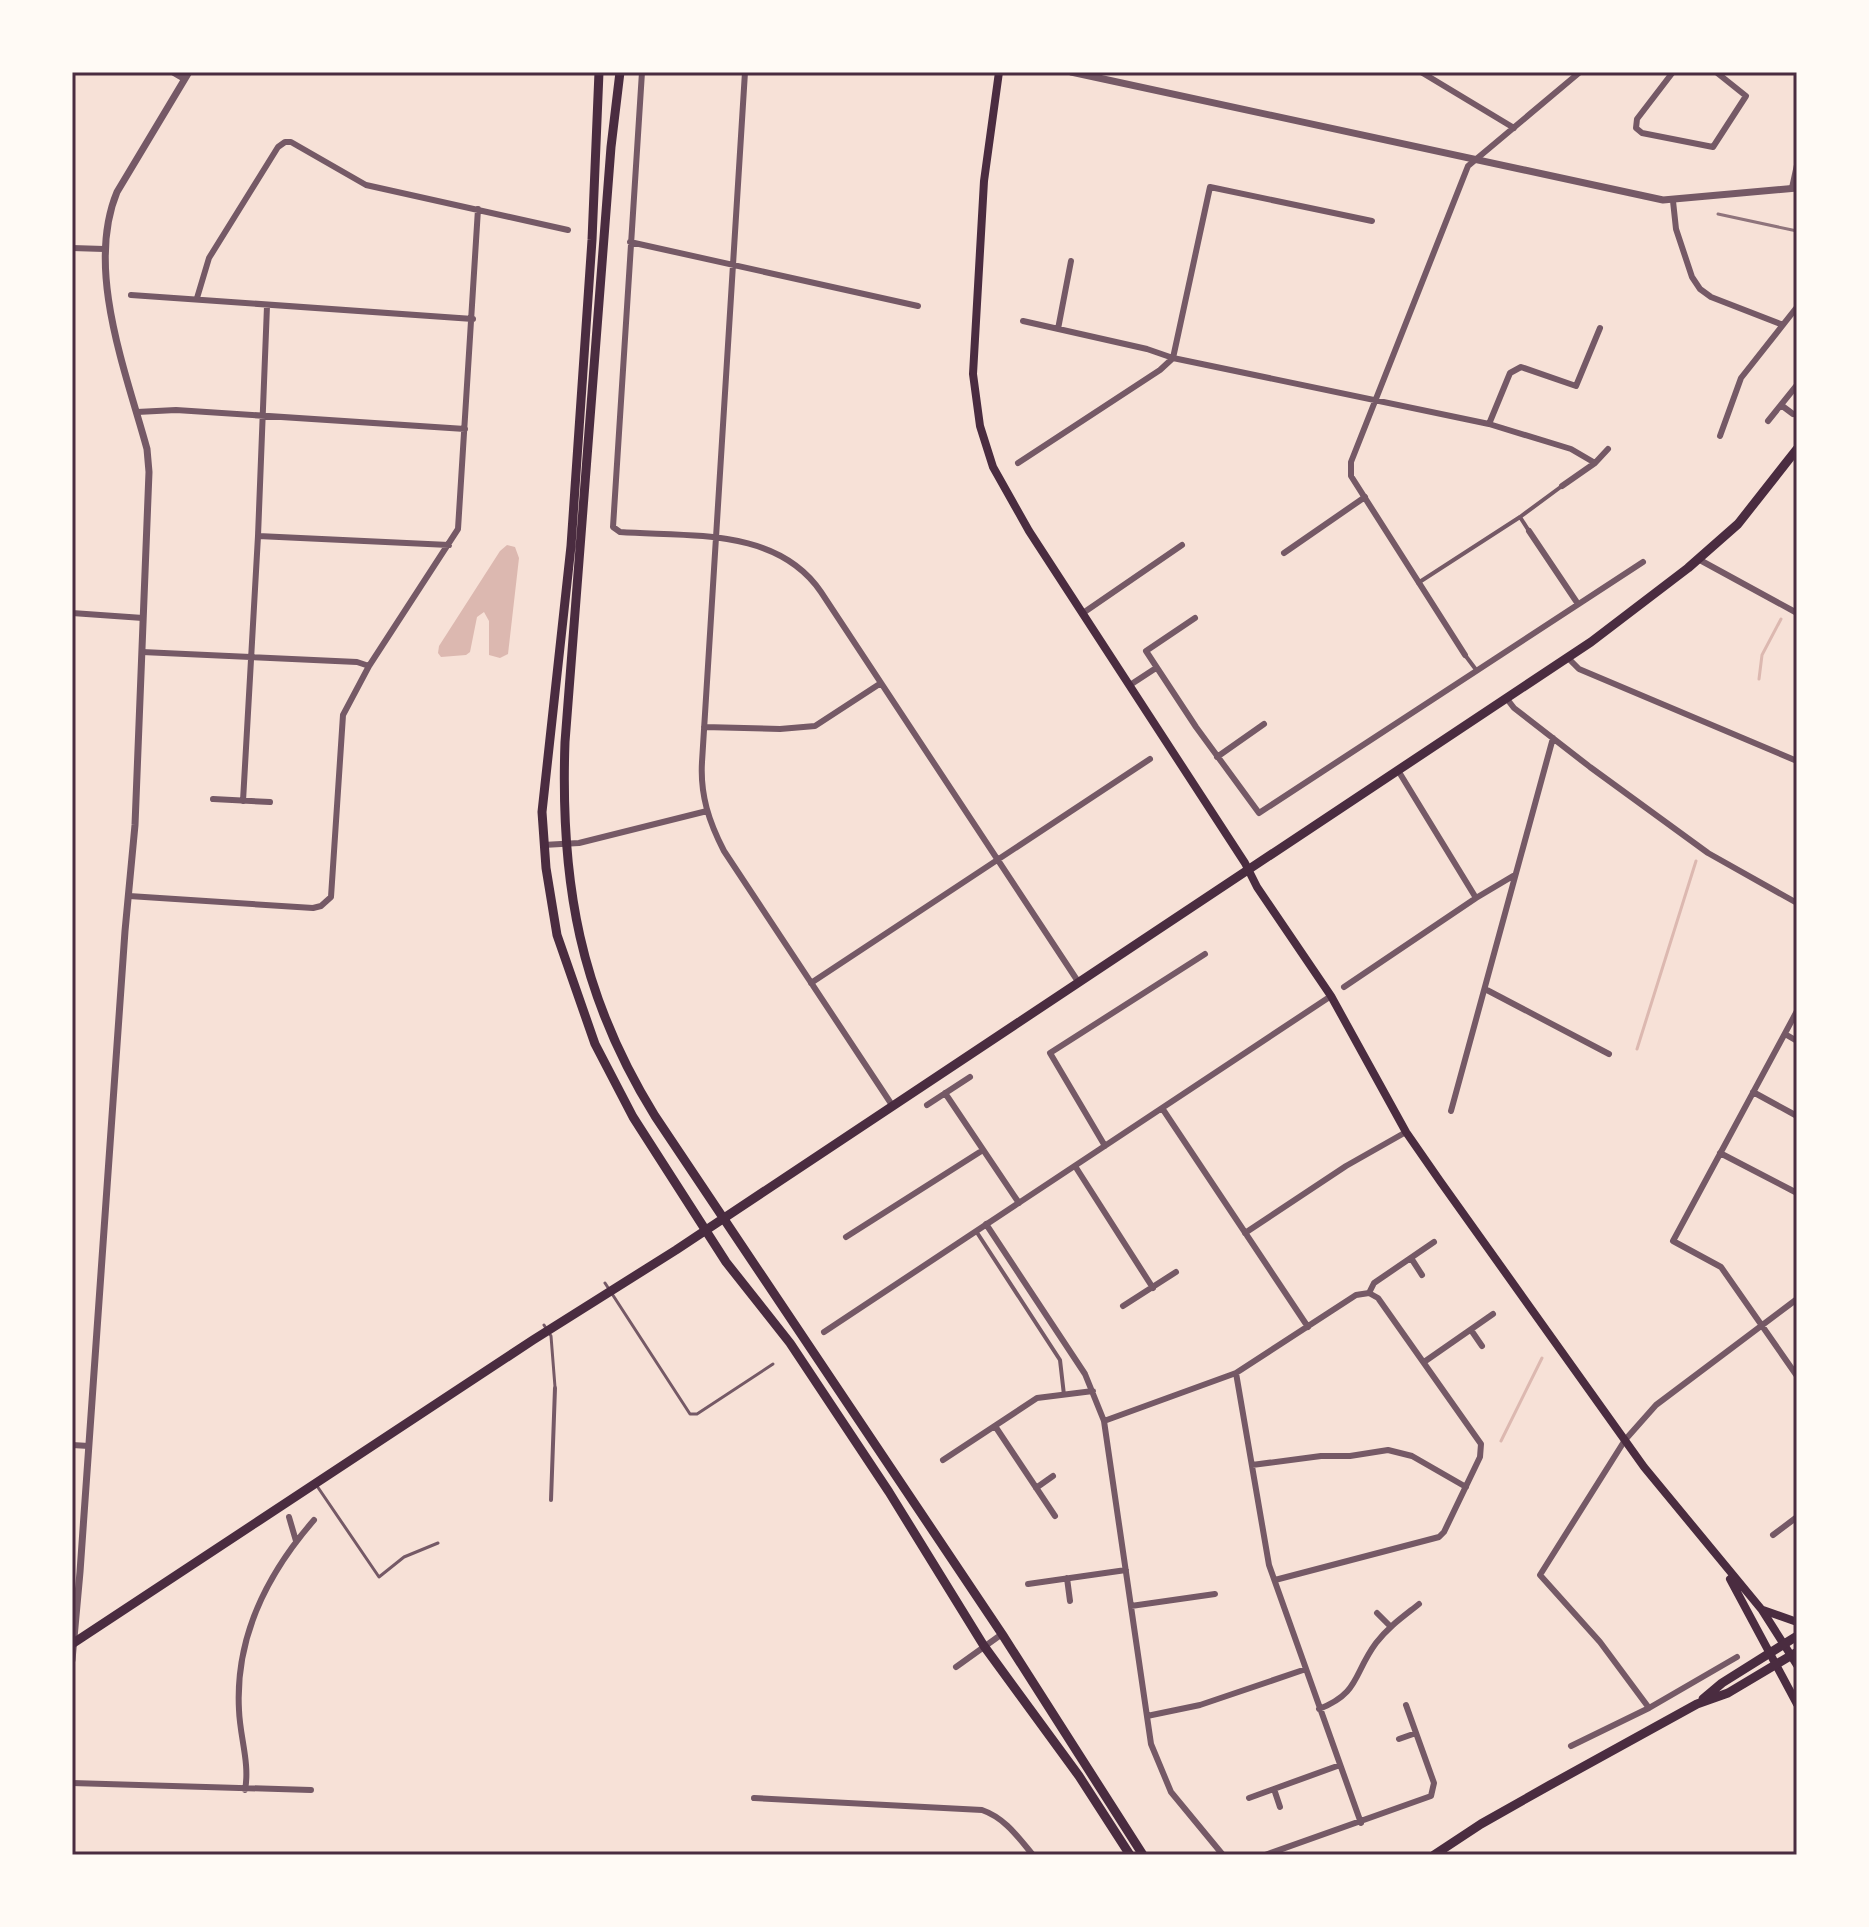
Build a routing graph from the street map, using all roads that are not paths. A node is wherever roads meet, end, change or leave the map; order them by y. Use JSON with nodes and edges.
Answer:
{"nodes":[{"id":1,"x":172,"y":72,"type":"edge"},
{"id":2,"x":599,"y":72,"type":"edge"},
{"id":3,"x":620,"y":72,"type":"edge"},
{"id":4,"x":642,"y":72,"type":"edge"},
{"id":5,"x":745,"y":72,"type":"edge"},
{"id":6,"x":999,"y":72,"type":"edge"},
{"id":7,"x":1071,"y":72,"type":"edge"},
{"id":8,"x":1421,"y":72,"type":"edge"},
{"id":9,"x":1580,"y":72,"type":"edge"},
{"id":10,"x":1673,"y":72,"type":"edge"},
{"id":11,"x":1716,"y":72,"type":"edge"},
{"id":12,"x":186,"y":76,"type":"edge"},
{"id":13,"x":1514,"y":128,"type":"junction"},
{"id":14,"x":1477,"y":159,"type":"junction"},
{"id":15,"x":1797,"y":165,"type":"edge"},
{"id":16,"x":1795,"y":188,"type":"edge"},
{"id":17,"x":1673,"y":201,"type":"junction"},
{"id":18,"x":478,"y":209,"type":"junction"},
{"id":19,"x":1372,"y":221,"type":"dead end"},
{"id":20,"x":568,"y":230,"type":"dead end"},
{"id":21,"x":630,"y":242,"type":"junction"},
{"id":22,"x":72,"y":248,"type":"edge"},
{"id":23,"x":104,"y":249,"type":"junction"},
{"id":24,"x":1071,"y":261,"type":"dead end"},
{"id":25,"x":733,"y":264,"type":"junction"},
{"id":26,"x":131,"y":295,"type":"dead end"},
{"id":27,"x":197,"y":298,"type":"junction"},
{"id":28,"x":267,"y":306,"type":"junction"},
{"id":29,"x":918,"y":306,"type":"dead end"},
{"id":30,"x":1797,"y":307,"type":"edge"},
{"id":31,"x":473,"y":319,"type":"junction"},
{"id":32,"x":1023,"y":321,"type":"dead end"},
{"id":33,"x":1783,"y":325,"type":"junction"},
{"id":34,"x":1600,"y":328,"type":"dead end"},
{"id":35,"x":1058,"y":329,"type":"junction"},
{"id":36,"x":1173,"y":358,"type":"junction"},
{"id":37,"x":1797,"y":385,"type":"edge"},
{"id":38,"x":1377,"y":399,"type":"junction"},
{"id":39,"x":1781,"y":405,"type":"junction"},
{"id":40,"x":137,"y":412,"type":"junction"},
{"id":41,"x":1793,"y":414,"type":"dead end"},
{"id":42,"x":263,"y":416,"type":"junction"},
{"id":43,"x":1768,"y":421,"type":"dead end"},
{"id":44,"x":1489,"y":424,"type":"junction"},
{"id":45,"x":465,"y":429,"type":"junction"},
{"id":46,"x":1720,"y":436,"type":"dead end"},
{"id":47,"x":1608,"y":449,"type":"dead end"},
{"id":48,"x":1797,"y":449,"type":"edge"},
{"id":49,"x":1018,"y":463,"type":"dead end"},
{"id":50,"x":1595,"y":463,"type":"junction"},
{"id":51,"x":1562,"y":486,"type":"joint"},
{"id":52,"x":1365,"y":497,"type":"junction"},
{"id":53,"x":1520,"y":517,"type":"junction"},
{"id":54,"x":1529,"y":531,"type":"joint"},
{"id":55,"x":258,"y":536,"type":"junction"},
{"id":56,"x":716,"y":538,"type":"junction"},
{"id":57,"x":449,"y":545,"type":"junction"},
{"id":58,"x":1182,"y":545,"type":"dead end"},
{"id":59,"x":1284,"y":553,"type":"dead end"},
{"id":60,"x":1698,"y":559,"type":"junction"},
{"id":61,"x":1643,"y":562,"type":"dead end"},
{"id":62,"x":1418,"y":583,"type":"junction"},
{"id":63,"x":1578,"y":604,"type":"junction"},
{"id":64,"x":72,"y":613,"type":"edge"},
{"id":65,"x":1083,"y":613,"type":"junction"},
{"id":66,"x":1797,"y":613,"type":"edge"},
{"id":67,"x":143,"y":618,"type":"junction"},
{"id":68,"x":1195,"y":618,"type":"dead end"},
{"id":69,"x":142,"y":652,"type":"junction"},
{"id":70,"x":1465,"y":655,"type":"joint"},
{"id":71,"x":252,"y":657,"type":"junction"},
{"id":72,"x":1568,"y":658,"type":"junction"},
{"id":73,"x":369,"y":666,"type":"junction"},
{"id":74,"x":1156,"y":668,"type":"junction"},
{"id":75,"x":1477,"y":671,"type":"junction"},
{"id":76,"x":881,"y":683,"type":"junction"},
{"id":77,"x":1130,"y":685,"type":"junction"},
{"id":78,"x":1507,"y":699,"type":"junction"},
{"id":79,"x":1264,"y":724,"type":"dead end"},
{"id":80,"x":704,"y":727,"type":"junction"},
{"id":81,"x":1553,"y":738,"type":"junction"},
{"id":82,"x":1217,"y":757,"type":"junction"},
{"id":83,"x":1150,"y":759,"type":"dead end"},
{"id":84,"x":1797,"y":761,"type":"edge"},
{"id":85,"x":1399,"y":772,"type":"junction"},
{"id":86,"x":213,"y":799,"type":"dead end"},
{"id":87,"x":243,"y":801,"type":"junction"},
{"id":88,"x":270,"y":802,"type":"dead end"},
{"id":89,"x":707,"y":811,"type":"junction"},
{"id":90,"x":565,"y":844,"type":"junction"},
{"id":91,"x":543,"y":845,"type":"junction"},
{"id":92,"x":997,"y":860,"type":"junction"},
{"id":93,"x":1248,"y":871,"type":"junction"},
{"id":94,"x":1513,"y":876,"type":"junction"},
{"id":95,"x":129,"y":896,"type":"junction"},
{"id":96,"x":1476,"y":898,"type":"junction"},
{"id":97,"x":1797,"y":903,"type":"edge"},
{"id":98,"x":1205,"y":954,"type":"dead end"},
{"id":99,"x":811,"y":983,"type":"junction"},
{"id":100,"x":1079,"y":983,"type":"junction"},
{"id":101,"x":1344,"y":987,"type":"dead end"},
{"id":102,"x":1485,"y":989,"type":"junction"},
{"id":103,"x":1331,"y":996,"type":"junction"},
{"id":104,"x":1797,"y":1011,"type":"edge"},
{"id":105,"x":1785,"y":1034,"type":"junction"},
{"id":106,"x":1797,"y":1041,"type":"edge"},
{"id":107,"x":1609,"y":1054,"type":"dead end"},
{"id":108,"x":970,"y":1077,"type":"dead end"},
{"id":109,"x":1753,"y":1092,"type":"junction"},
{"id":110,"x":945,"y":1093,"type":"junction"},
{"id":111,"x":892,"y":1105,"type":"junction"},
{"id":112,"x":927,"y":1105,"type":"dead end"},
{"id":113,"x":1162,"y":1108,"type":"junction"},
{"id":114,"x":1451,"y":1111,"type":"dead end"},
{"id":115,"x":1797,"y":1116,"type":"edge"},
{"id":116,"x":1406,"y":1132,"type":"junction"},
{"id":117,"x":1105,"y":1146,"type":"junction"},
{"id":118,"x":983,"y":1150,"type":"junction"},
{"id":119,"x":1720,"y":1153,"type":"junction"},
{"id":120,"x":1075,"y":1166,"type":"junction"},
{"id":121,"x":1797,"y":1193,"type":"edge"},
{"id":122,"x":1019,"y":1203,"type":"junction"},
{"id":123,"x":724,"y":1218,"type":"junction"},
{"id":124,"x":986,"y":1224,"type":"junction"},
{"id":125,"x":705,"y":1230,"type":"junction"},
{"id":126,"x":976,"y":1231,"type":"junction"},
{"id":127,"x":1245,"y":1233,"type":"junction"},
{"id":128,"x":846,"y":1237,"type":"dead end"},
{"id":129,"x":1434,"y":1242,"type":"dead end"},
{"id":130,"x":1411,"y":1258,"type":"junction"},
{"id":131,"x":1176,"y":1272,"type":"dead end"},
{"id":132,"x":1422,"y":1275,"type":"dead end"},
{"id":133,"x":607,"y":1288,"type":"junction"},
{"id":134,"x":1153,"y":1288,"type":"junction"},
{"id":135,"x":1369,"y":1293,"type":"junction"},
{"id":136,"x":1797,"y":1299,"type":"edge"},
{"id":137,"x":1123,"y":1306,"type":"dead end"},
{"id":138,"x":1493,"y":1314,"type":"dead end"},
{"id":139,"x":1762,"y":1325,"type":"junction"},
{"id":140,"x":1308,"y":1327,"type":"junction"},
{"id":141,"x":546,"y":1328,"type":"junction"},
{"id":142,"x":1471,"y":1330,"type":"junction"},
{"id":143,"x":824,"y":1332,"type":"dead end"},
{"id":144,"x":1482,"y":1346,"type":"dead end"},
{"id":145,"x":1424,"y":1362,"type":"junction"},
{"id":146,"x":773,"y":1364,"type":"dead end"},
{"id":147,"x":1236,"y":1373,"type":"junction"},
{"id":148,"x":1797,"y":1376,"type":"edge"},
{"id":149,"x":555,"y":1388,"type":"joint"},
{"id":150,"x":1093,"y":1391,"type":"junction"},
{"id":151,"x":1064,"y":1395,"type":"junction"},
{"id":152,"x":1104,"y":1421,"type":"junction"},
{"id":153,"x":995,"y":1426,"type":"junction"},
{"id":154,"x":1625,"y":1440,"type":"junction"},
{"id":155,"x":72,"y":1445,"type":"edge"},
{"id":156,"x":89,"y":1446,"type":"junction"},
{"id":157,"x":943,"y":1460,"type":"dead end"},
{"id":158,"x":1252,"y":1465,"type":"junction"},
{"id":159,"x":1053,"y":1476,"type":"dead end"},
{"id":160,"x":315,"y":1483,"type":"junction"},
{"id":161,"x":1466,"y":1487,"type":"junction"},
{"id":162,"x":1036,"y":1488,"type":"junction"},
{"id":163,"x":551,"y":1500,"type":"dead end"},
{"id":164,"x":1055,"y":1516,"type":"dead end"},
{"id":165,"x":289,"y":1517,"type":"dead end"},
{"id":166,"x":1797,"y":1517,"type":"edge"},
{"id":167,"x":314,"y":1520,"type":"dead end"},
{"id":168,"x":1773,"y":1535,"type":"dead end"},
{"id":169,"x":296,"y":1541,"type":"junction"},
{"id":170,"x":438,"y":1543,"type":"dead end"},
{"id":171,"x":1722,"y":1564,"type":"junction"},
{"id":172,"x":1126,"y":1570,"type":"junction"},
{"id":173,"x":1067,"y":1578,"type":"junction"},
{"id":174,"x":1275,"y":1580,"type":"junction"},
{"id":175,"x":1028,"y":1584,"type":"dead end"},
{"id":176,"x":1215,"y":1594,"type":"dead end"},
{"id":177,"x":1070,"y":1601,"type":"dead end"},
{"id":178,"x":1419,"y":1604,"type":"dead end"},
{"id":179,"x":1131,"y":1606,"type":"junction"},
{"id":180,"x":1762,"y":1610,"type":"junction"},
{"id":181,"x":1377,"y":1613,"type":"dead end"},
{"id":182,"x":1797,"y":1622,"type":"edge"},
{"id":183,"x":1391,"y":1627,"type":"junction"},
{"id":184,"x":1002,"y":1634,"type":"junction"},
{"id":185,"x":1797,"y":1636,"type":"edge"},
{"id":186,"x":74,"y":1643,"type":"edge"},
{"id":187,"x":1784,"y":1643,"type":"junction"},
{"id":188,"x":984,"y":1646,"type":"junction"},
{"id":189,"x":1769,"y":1653,"type":"junction"},
{"id":190,"x":1737,"y":1657,"type":"dead end"},
{"id":191,"x":1795,"y":1657,"type":"edge"},
{"id":192,"x":72,"y":1660,"type":"edge"},
{"id":193,"x":1776,"y":1665,"type":"junction"},
{"id":194,"x":956,"y":1667,"type":"dead end"},
{"id":195,"x":1306,"y":1669,"type":"junction"},
{"id":196,"x":1697,"y":1704,"type":"junction"},
{"id":197,"x":1797,"y":1704,"type":"edge"},
{"id":198,"x":1406,"y":1705,"type":"dead end"},
{"id":199,"x":1649,"y":1708,"type":"junction"},
{"id":200,"x":1319,"y":1709,"type":"junction"},
{"id":201,"x":1147,"y":1716,"type":"junction"},
{"id":202,"x":1416,"y":1733,"type":"junction"},
{"id":203,"x":1399,"y":1739,"type":"dead end"},
{"id":204,"x":1571,"y":1746,"type":"dead end"},
{"id":205,"x":1340,"y":1765,"type":"junction"},
{"id":206,"x":72,"y":1783,"type":"edge"},
{"id":207,"x":1274,"y":1789,"type":"junction"},
{"id":208,"x":245,"y":1790,"type":"junction"},
{"id":209,"x":311,"y":1790,"type":"dead end"},
{"id":210,"x":754,"y":1798,"type":"dead end"},
{"id":211,"x":1249,"y":1798,"type":"dead end"},
{"id":212,"x":1280,"y":1807,"type":"dead end"},
{"id":213,"x":1361,"y":1823,"type":"junction"},
{"id":214,"x":1033,"y":1855,"type":"edge"},
{"id":215,"x":1130,"y":1855,"type":"edge"},
{"id":216,"x":1143,"y":1855,"type":"edge"},
{"id":217,"x":1223,"y":1855,"type":"edge"},
{"id":218,"x":1265,"y":1855,"type":"edge"},
{"id":219,"x":1434,"y":1855,"type":"edge"}],
"edges":[{"from":1,"to":12,"type":"street"},
{"from":2,"to":91,"type":"main road"},
{"from":3,"to":90,"type":"main road"},
{"from":4,"to":21,"type":"street"},
{"from":5,"to":25,"type":"street"},
{"from":6,"to":65,"type":"main road"},
{"from":7,"to":14,"type":"street"},
{"from":8,"to":13,"type":"street"},
{"from":9,"to":13,"type":"street"},
{"from":10,"to":11,"type":"street"},
{"from":12,"to":23,"type":"street"},
{"from":13,"to":14,"type":"street"},
{"from":14,"to":17,"type":"street"},
{"from":14,"to":38,"type":"street"},
{"from":15,"to":16,"type":"street"},
{"from":16,"to":17,"type":"street"},
{"from":17,"to":33,"type":"street"},
{"from":18,"to":20,"type":"street"},
{"from":18,"to":27,"type":"street"},
{"from":18,"to":31,"type":"street"},
{"from":19,"to":36,"type":"street"},
{"from":21,"to":25,"type":"street"},
{"from":21,"to":56,"type":"street"},
{"from":22,"to":23,"type":"street"},
{"from":23,"to":40,"type":"street"},
{"from":24,"to":35,"type":"street"},
{"from":25,"to":29,"type":"street"},
{"from":25,"to":56,"type":"street"},
{"from":26,"to":27,"type":"street"},
{"from":27,"to":28,"type":"street"},
{"from":28,"to":31,"type":"street"},
{"from":28,"to":42,"type":"street"},
{"from":30,"to":33,"type":"street"},
{"from":31,"to":45,"type":"street"},
{"from":32,"to":35,"type":"street"},
{"from":33,"to":46,"type":"street"},
{"from":34,"to":44,"type":"street"},
{"from":35,"to":36,"type":"street"},
{"from":36,"to":38,"type":"street"},
{"from":36,"to":49,"type":"street"},
{"from":37,"to":39,"type":"street"},
{"from":38,"to":44,"type":"street"},
{"from":38,"to":52,"type":"street"},
{"from":39,"to":41,"type":"street"},
{"from":39,"to":43,"type":"street"},
{"from":40,"to":42,"type":"street"},
{"from":40,"to":67,"type":"street"},
{"from":42,"to":45,"type":"street"},
{"from":42,"to":55,"type":"street"},
{"from":44,"to":50,"type":"street"},
{"from":45,"to":57,"type":"street"},
{"from":47,"to":50,"type":"street"},
{"from":48,"to":60,"type":"main road"},
{"from":50,"to":51,"type":"street"},
{"from":51,"to":53,"type":"street"},
{"from":52,"to":59,"type":"street"},
{"from":52,"to":62,"type":"street"},
{"from":53,"to":54,"type":"street"},
{"from":53,"to":62,"type":"street"},
{"from":54,"to":63,"type":"street"},
{"from":55,"to":57,"type":"street"},
{"from":55,"to":71,"type":"street"},
{"from":56,"to":76,"type":"street"},
{"from":56,"to":80,"type":"street"},
{"from":57,"to":73,"type":"street"},
{"from":58,"to":65,"type":"street"},
{"from":60,"to":66,"type":"street"},
{"from":60,"to":72,"type":"main road"},
{"from":61,"to":63,"type":"street"},
{"from":62,"to":70,"type":"street"},
{"from":63,"to":75,"type":"street"},
{"from":64,"to":67,"type":"street"},
{"from":65,"to":77,"type":"main road"},
{"from":67,"to":69,"type":"street"},
{"from":68,"to":74,"type":"street"},
{"from":69,"to":71,"type":"street"},
{"from":69,"to":95,"type":"street"},
{"from":70,"to":75,"type":"street"},
{"from":71,"to":73,"type":"street"},
{"from":71,"to":87,"type":"street"},
{"from":72,"to":78,"type":"main road"},
{"from":72,"to":84,"type":"street"},
{"from":73,"to":95,"type":"street"},
{"from":74,"to":77,"type":"street"},
{"from":74,"to":82,"type":"street"},
{"from":75,"to":82,"type":"street"},
{"from":76,"to":80,"type":"street"},
{"from":76,"to":92,"type":"street"},
{"from":77,"to":93,"type":"main road"},
{"from":78,"to":81,"type":"street"},
{"from":78,"to":85,"type":"main road"},
{"from":79,"to":82,"type":"street"},
{"from":80,"to":89,"type":"street"},
{"from":81,"to":94,"type":"street"},
{"from":81,"to":97,"type":"street"},
{"from":83,"to":92,"type":"street"},
{"from":85,"to":93,"type":"main road"},
{"from":85,"to":96,"type":"street"},
{"from":86,"to":87,"type":"street"},
{"from":87,"to":88,"type":"street"},
{"from":89,"to":90,"type":"street"},
{"from":89,"to":99,"type":"street"},
{"from":90,"to":91,"type":"street"},
{"from":90,"to":123,"type":"main road"},
{"from":91,"to":125,"type":"main road"},
{"from":92,"to":99,"type":"street"},
{"from":92,"to":100,"type":"street"},
{"from":93,"to":100,"type":"main road"},
{"from":93,"to":103,"type":"main road"},
{"from":94,"to":96,"type":"street"},
{"from":94,"to":102,"type":"street"},
{"from":95,"to":156,"type":"street"},
{"from":96,"to":101,"type":"street"},
{"from":98,"to":117,"type":"street"},
{"from":99,"to":111,"type":"street"},
{"from":100,"to":111,"type":"main road"},
{"from":102,"to":107,"type":"street"},
{"from":102,"to":114,"type":"street"},
{"from":103,"to":113,"type":"street"},
{"from":103,"to":116,"type":"main road"},
{"from":104,"to":105,"type":"street"},
{"from":105,"to":106,"type":"street"},
{"from":105,"to":109,"type":"street"},
{"from":108,"to":110,"type":"street"},
{"from":109,"to":115,"type":"street"},
{"from":109,"to":119,"type":"street"},
{"from":110,"to":112,"type":"street"},
{"from":110,"to":118,"type":"street"},
{"from":111,"to":123,"type":"main road"},
{"from":113,"to":117,"type":"street"},
{"from":113,"to":127,"type":"street"},
{"from":116,"to":127,"type":"street"},
{"from":116,"to":154,"type":"main road"},
{"from":117,"to":120,"type":"street"},
{"from":118,"to":122,"type":"street"},
{"from":118,"to":128,"type":"street"},
{"from":119,"to":121,"type":"street"},
{"from":119,"to":139,"type":"street"},
{"from":120,"to":122,"type":"street"},
{"from":120,"to":134,"type":"street"},
{"from":122,"to":124,"type":"street"},
{"from":123,"to":125,"type":"main road"},
{"from":123,"to":184,"type":"main road"},
{"from":124,"to":126,"type":"street"},
{"from":124,"to":150,"type":"street"},
{"from":125,"to":133,"type":"main road"},
{"from":125,"to":188,"type":"main road"},
{"from":126,"to":143,"type":"street"},
{"from":126,"to":151,"type":"street"},
{"from":127,"to":140,"type":"street"},
{"from":129,"to":130,"type":"street"},
{"from":130,"to":132,"type":"street"},
{"from":130,"to":135,"type":"street"},
{"from":131,"to":134,"type":"street"},
{"from":133,"to":141,"type":"main road"},
{"from":133,"to":146,"type":"lane"},
{"from":134,"to":137,"type":"street"},
{"from":135,"to":140,"type":"street"},
{"from":135,"to":145,"type":"street"},
{"from":136,"to":139,"type":"street"},
{"from":138,"to":142,"type":"street"},
{"from":139,"to":148,"type":"street"},
{"from":139,"to":154,"type":"street"},
{"from":140,"to":147,"type":"street"},
{"from":141,"to":149,"type":"lane"},
{"from":141,"to":160,"type":"main road"},
{"from":142,"to":144,"type":"street"},
{"from":142,"to":145,"type":"street"},
{"from":145,"to":161,"type":"street"},
{"from":147,"to":152,"type":"street"},
{"from":147,"to":158,"type":"street"},
{"from":149,"to":163,"type":"street"},
{"from":150,"to":151,"type":"street"},
{"from":150,"to":152,"type":"street"},
{"from":151,"to":153,"type":"street"},
{"from":152,"to":172,"type":"street"},
{"from":153,"to":157,"type":"street"},
{"from":153,"to":162,"type":"street"},
{"from":154,"to":171,"type":"main road"},
{"from":154,"to":199,"type":"street"},
{"from":155,"to":156,"type":"street"},
{"from":156,"to":186,"type":"street"},
{"from":158,"to":161,"type":"street"},
{"from":158,"to":174,"type":"street"},
{"from":159,"to":162,"type":"street"},
{"from":160,"to":170,"type":"lane"},
{"from":160,"to":186,"type":"main road"},
{"from":161,"to":174,"type":"street"},
{"from":162,"to":164,"type":"street"},
{"from":165,"to":169,"type":"street"},
{"from":166,"to":168,"type":"street"},
{"from":167,"to":169,"type":"street"},
{"from":169,"to":208,"type":"street"},
{"from":171,"to":180,"type":"main road"},
{"from":171,"to":189,"type":"main road"},
{"from":172,"to":173,"type":"street"},
{"from":172,"to":179,"type":"street"},
{"from":173,"to":175,"type":"street"},
{"from":173,"to":177,"type":"street"},
{"from":174,"to":195,"type":"street"},
{"from":176,"to":179,"type":"street"},
{"from":178,"to":183,"type":"street"},
{"from":179,"to":201,"type":"street"},
{"from":180,"to":182,"type":"main road"},
{"from":180,"to":187,"type":"main road"},
{"from":181,"to":183,"type":"street"},
{"from":183,"to":200,"type":"street"},
{"from":184,"to":188,"type":"street"},
{"from":184,"to":216,"type":"main road"},
{"from":185,"to":187,"type":"main road"},
{"from":186,"to":192,"type":"street"},
{"from":187,"to":189,"type":"main road"},
{"from":187,"to":191,"type":"main road"},
{"from":188,"to":194,"type":"street"},
{"from":188,"to":215,"type":"main road"},
{"from":189,"to":193,"type":"main road"},
{"from":189,"to":196,"type":"main road"},
{"from":190,"to":199,"type":"street"},
{"from":191,"to":193,"type":"main road"},
{"from":193,"to":196,"type":"main road"},
{"from":193,"to":197,"type":"main road"},
{"from":195,"to":200,"type":"street"},
{"from":195,"to":201,"type":"street"},
{"from":196,"to":219,"type":"main road"},
{"from":198,"to":202,"type":"street"},
{"from":199,"to":204,"type":"street"},
{"from":200,"to":205,"type":"street"},
{"from":201,"to":217,"type":"street"},
{"from":202,"to":203,"type":"street"},
{"from":202,"to":213,"type":"street"},
{"from":205,"to":207,"type":"street"},
{"from":205,"to":213,"type":"street"},
{"from":206,"to":208,"type":"street"},
{"from":207,"to":211,"type":"street"},
{"from":207,"to":212,"type":"street"},
{"from":208,"to":209,"type":"street"},
{"from":210,"to":214,"type":"street"},
{"from":213,"to":218,"type":"street"}]}
